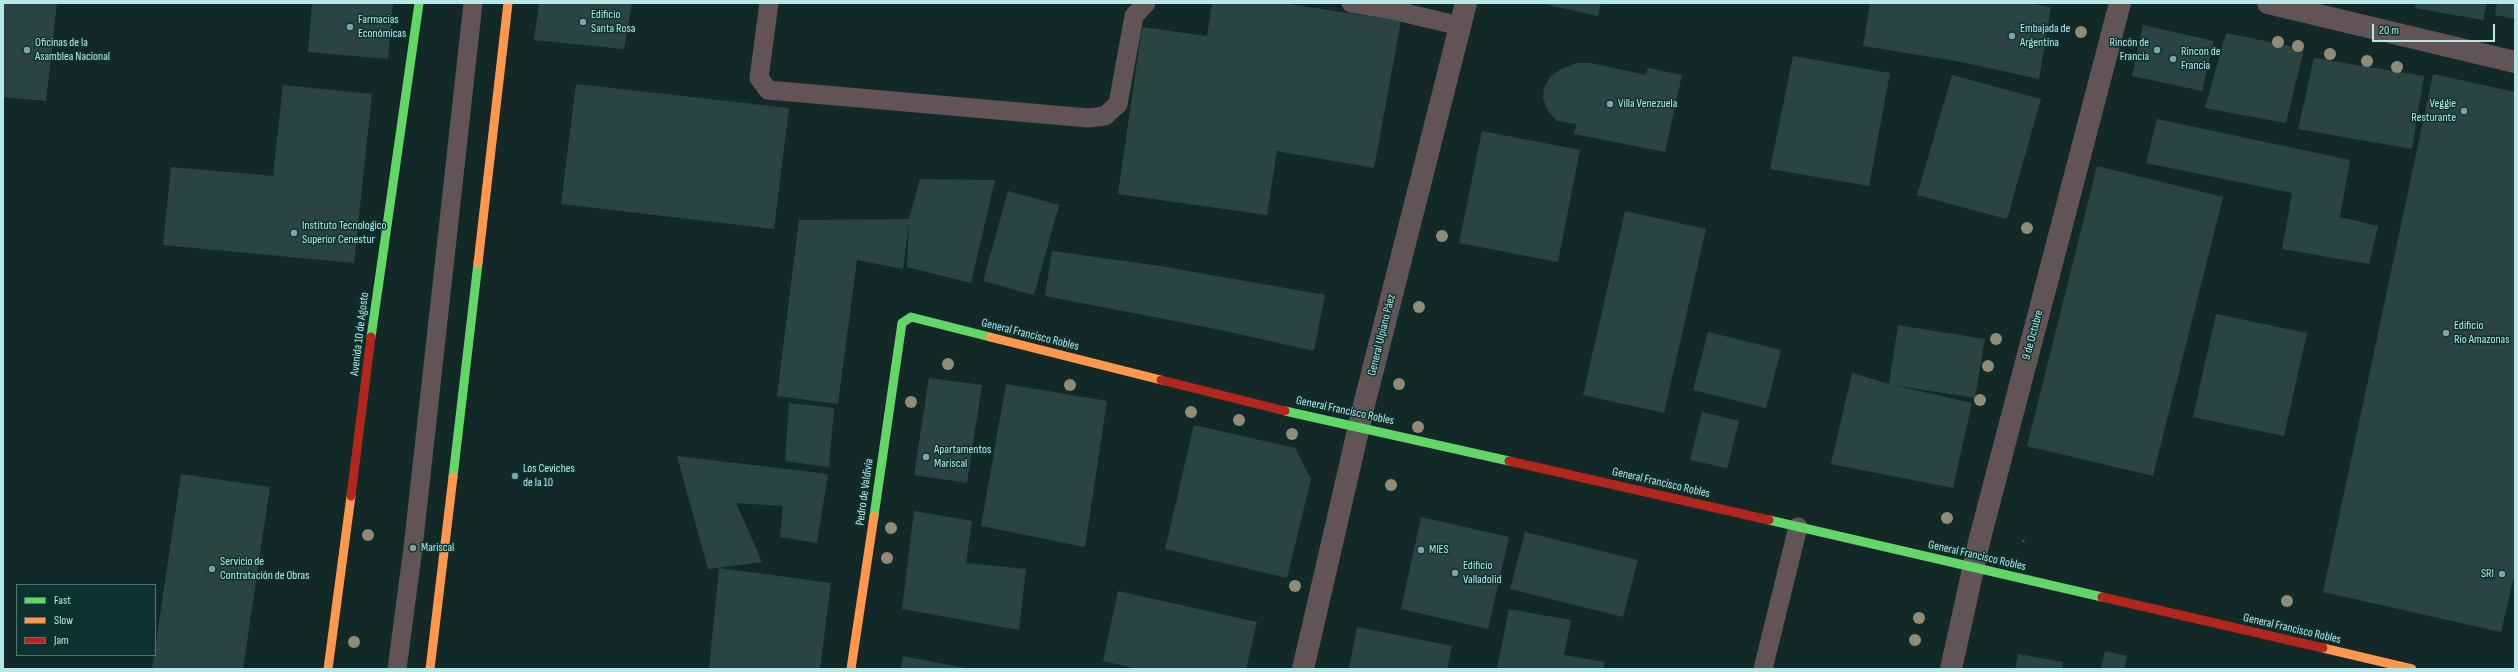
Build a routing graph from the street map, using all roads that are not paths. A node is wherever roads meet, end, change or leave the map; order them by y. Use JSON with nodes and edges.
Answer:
{"nodes":[{"id":1,"x":419,"y":3,"type":"edge"},
{"id":2,"x":473,"y":3,"type":"edge"},
{"id":3,"x":508,"y":3,"type":"edge"},
{"id":4,"x":769,"y":3,"type":"edge"},
{"id":5,"x":1146,"y":3,"type":"edge"},
{"id":6,"x":1351,"y":3,"type":"edge"},
{"id":7,"x":1466,"y":3,"type":"edge"},
{"id":8,"x":2120,"y":3,"type":"edge"},
{"id":9,"x":2268,"y":3,"type":"edge"},
{"id":10,"x":1460,"y":26,"type":"junction"},
{"id":11,"x":2515,"y":62,"type":"edge"},
{"id":12,"x":906,"y":319,"type":"joint"},
{"id":13,"x":1360,"y":426,"type":"junction"},
{"id":14,"x":1798,"y":527,"type":"junction"},
{"id":15,"x":1973,"y":568,"type":"junction"},
{"id":16,"x":328,"y":669,"type":"edge"},
{"id":17,"x":397,"y":669,"type":"edge"},
{"id":18,"x":430,"y":669,"type":"edge"},
{"id":19,"x":851,"y":669,"type":"edge"},
{"id":20,"x":1303,"y":669,"type":"edge"},
{"id":21,"x":1763,"y":669,"type":"edge"},
{"id":22,"x":1951,"y":669,"type":"edge"},
{"id":23,"x":2412,"y":669,"type":"edge"}],
"edges":[{"from":1,"to":16,"type":"street","name":"Avenida 10 de Agosto"},
{"from":2,"to":17,"type":"lane"},
{"from":3,"to":18,"type":"street"},
{"from":4,"to":5,"type":"lane"},
{"from":6,"to":10,"type":"lane"},
{"from":7,"to":10,"type":"street","name":"General Ulpiano Páez"},
{"from":8,"to":15,"type":"street","name":"9 de Octubre"},
{"from":9,"to":11,"type":"street"},
{"from":10,"to":13,"type":"street","name":"General Ulpiano Páez"},
{"from":12,"to":13,"type":"street","name":"General Francisco Robles"},
{"from":12,"to":19,"type":"street","name":"Pedro de Valdivia"},
{"from":13,"to":14,"type":"street","name":"General Francisco Robles"},
{"from":13,"to":20,"type":"street","name":"General Ulpiano Páez"},
{"from":14,"to":15,"type":"street","name":"General Francisco Robles"},
{"from":14,"to":21,"type":"lane"},
{"from":15,"to":22,"type":"street","name":"9 de Octubre"},
{"from":15,"to":23,"type":"street","name":"General Francisco Robles"}]}
